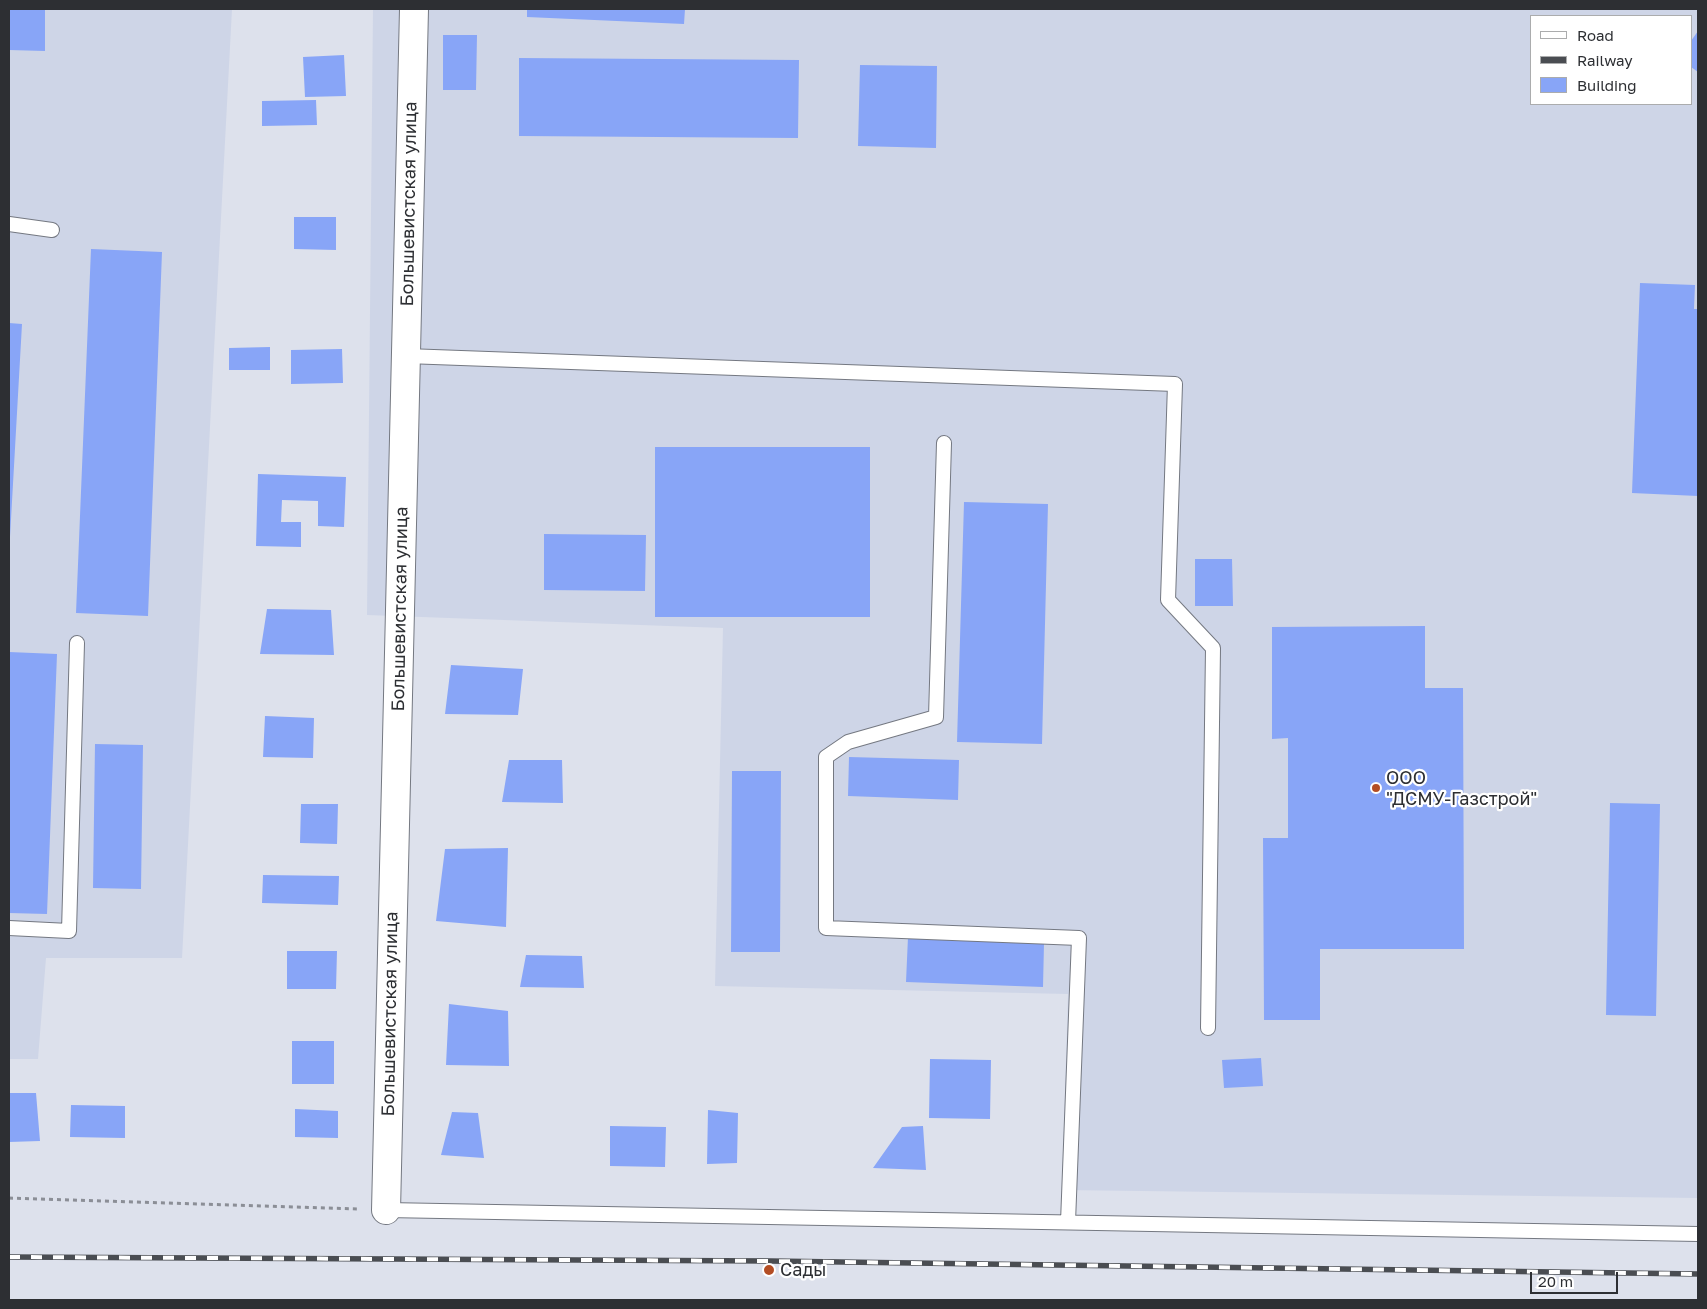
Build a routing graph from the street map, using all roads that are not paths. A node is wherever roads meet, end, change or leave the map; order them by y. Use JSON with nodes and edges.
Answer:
{"nodes":[{"id":1,"x":414,"y":9,"type":"edge"},
{"id":2,"x":9,"y":224,"type":"edge"},
{"id":3,"x":52,"y":230,"type":"dead end"},
{"id":4,"x":406,"y":356,"type":"junction"},
{"id":5,"x":944,"y":443,"type":"dead end"},
{"id":6,"x":76,"y":643,"type":"dead end"},
{"id":7,"x":9,"y":928,"type":"edge"},
{"id":8,"x":1208,"y":1028,"type":"dead end"},
{"id":9,"x":386,"y":1210,"type":"joint"},
{"id":10,"x":1068,"y":1222,"type":"junction"},
{"id":11,"x":1698,"y":1234,"type":"edge"}],
"edges":[{"from":1,"to":4,"type":"street","name":"Большевистская улица"},
{"from":2,"to":3,"type":"lane"},
{"from":4,"to":8,"type":"lane"},
{"from":4,"to":9,"type":"street","name":"Большевистская улица"},
{"from":5,"to":10,"type":"lane"},
{"from":6,"to":7,"type":"lane"},
{"from":9,"to":10,"type":"lane"},
{"from":10,"to":11,"type":"lane"}]}
